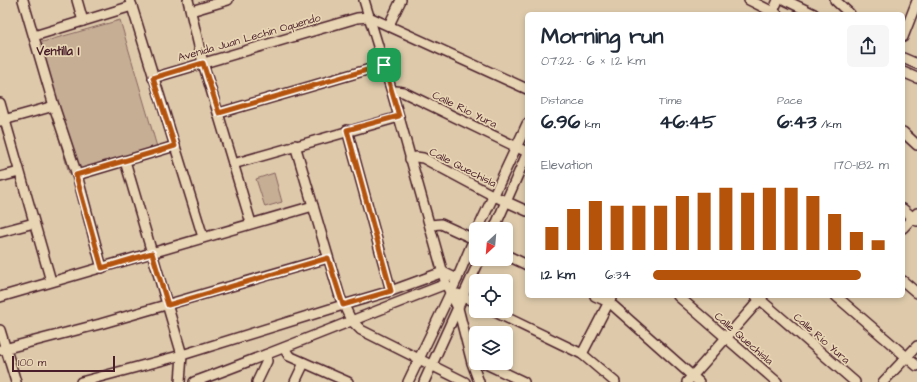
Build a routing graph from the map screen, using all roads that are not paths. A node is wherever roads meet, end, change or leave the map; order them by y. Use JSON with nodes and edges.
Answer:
{"nodes":[{"id":1,"x":23,"y":0,"type":"edge"},
{"id":2,"x":77,"y":0,"type":"edge"},
{"id":3,"x":188,"y":0,"type":"edge"},
{"id":4,"x":228,"y":0,"type":"edge"},
{"id":5,"x":364,"y":0,"type":"edge"},
{"id":6,"x":401,"y":0,"type":"edge"},
{"id":7,"x":749,"y":0,"type":"edge"},
{"id":8,"x":778,"y":0,"type":"edge"},
{"id":9,"x":785,"y":0,"type":"edge"},
{"id":10,"x":835,"y":0,"type":"edge"},
{"id":11,"x":917,"y":1,"type":"edge"},
{"id":12,"x":131,"y":3,"type":"edge"},
{"id":13,"x":191,"y":11,"type":"junction"},
{"id":14,"x":770,"y":12,"type":"edge"},
{"id":15,"x":775,"y":12,"type":"edge"},
{"id":16,"x":810,"y":12,"type":"edge"},
{"id":17,"x":848,"y":12,"type":"edge"},
{"id":18,"x":369,"y":17,"type":"junction"},
{"id":19,"x":83,"y":21,"type":"junction"},
{"id":20,"x":389,"y":25,"type":"junction"},
{"id":21,"x":905,"y":32,"type":"edge"},
{"id":22,"x":34,"y":36,"type":"junction"},
{"id":23,"x":905,"y":59,"type":"edge"},
{"id":24,"x":203,"y":63,"type":"junction"},
{"id":25,"x":917,"y":64,"type":"edge"},
{"id":26,"x":384,"y":65,"type":"junction"},
{"id":27,"x":905,"y":73,"type":"edge"},
{"id":28,"x":153,"y":78,"type":"junction"},
{"id":29,"x":917,"y":78,"type":"edge"},
{"id":30,"x":525,"y":88,"type":"edge"},
{"id":31,"x":392,"y":92,"type":"junction"},
{"id":32,"x":0,"y":103,"type":"edge"},
{"id":33,"x":54,"y":106,"type":"junction"},
{"id":34,"x":219,"y":113,"type":"junction"},
{"id":35,"x":399,"y":116,"type":"junction"},
{"id":36,"x":2,"y":121,"type":"edge"},
{"id":37,"x":525,"y":128,"type":"edge"},
{"id":38,"x":347,"y":130,"type":"junction"},
{"id":39,"x":905,"y":134,"type":"edge"},
{"id":40,"x":295,"y":145,"type":"junction"},
{"id":41,"x":917,"y":145,"type":"edge"},
{"id":42,"x":175,"y":146,"type":"junction"},
{"id":43,"x":516,"y":147,"type":"junction"},
{"id":44,"x":525,"y":152,"type":"edge"},
{"id":45,"x":525,"y":158,"type":"edge"},
{"id":46,"x":410,"y":159,"type":"junction"},
{"id":47,"x":125,"y":161,"type":"junction"},
{"id":48,"x":233,"y":164,"type":"junction"},
{"id":49,"x":19,"y":172,"type":"junction"},
{"id":50,"x":76,"y":175,"type":"junction"},
{"id":51,"x":0,"y":177,"type":"edge"},
{"id":52,"x":494,"y":196,"type":"junction"},
{"id":53,"x":506,"y":202,"type":"junction"},
{"id":54,"x":313,"y":206,"type":"junction"},
{"id":55,"x":525,"y":210,"type":"edge"},
{"id":56,"x":905,"y":210,"type":"edge"},
{"id":57,"x":916,"y":217,"type":"edge"},
{"id":58,"x":481,"y":222,"type":"edge"},
{"id":59,"x":497,"y":222,"type":"edge"},
{"id":60,"x":34,"y":223,"type":"junction"},
{"id":61,"x":251,"y":223,"type":"junction"},
{"id":62,"x":430,"y":225,"type":"junction"},
{"id":63,"x":905,"y":226,"type":"edge"},
{"id":64,"x":0,"y":232,"type":"edge"},
{"id":65,"x":469,"y":236,"type":"edge"},
{"id":66,"x":204,"y":237,"type":"junction"},
{"id":67,"x":469,"y":252,"type":"edge"},
{"id":68,"x":152,"y":253,"type":"junction"},
{"id":69,"x":328,"y":258,"type":"junction"},
{"id":70,"x":513,"y":258,"type":"edge"},
{"id":71,"x":525,"y":263,"type":"edge"},
{"id":72,"x":477,"y":266,"type":"edge"},
{"id":73,"x":102,"y":268,"type":"junction"},
{"id":74,"x":443,"y":272,"type":"junction"},
{"id":75,"x":457,"y":279,"type":"junction"},
{"id":76,"x":51,"y":281,"type":"junction"},
{"id":77,"x":905,"y":283,"type":"edge"},
{"id":78,"x":449,"y":289,"type":"junction"},
{"id":79,"x":391,"y":291,"type":"junction"},
{"id":80,"x":917,"y":293,"type":"edge"},
{"id":81,"x":463,"y":296,"type":"junction"},
{"id":82,"x":0,"y":297,"type":"edge"},
{"id":83,"x":680,"y":298,"type":"edge"},
{"id":84,"x":759,"y":298,"type":"edge"},
{"id":85,"x":761,"y":298,"type":"edge"},
{"id":86,"x":838,"y":298,"type":"edge"},
{"id":87,"x":469,"y":299,"type":"edge"},
{"id":88,"x":610,"y":299,"type":"edge"},
{"id":89,"x":168,"y":305,"type":"junction"},
{"id":90,"x":343,"y":305,"type":"junction"},
{"id":91,"x":458,"y":308,"type":"junction"},
{"id":92,"x":508,"y":318,"type":"edge"},
{"id":93,"x":352,"y":320,"type":"junction"},
{"id":94,"x":0,"y":330,"type":"edge"},
{"id":95,"x":726,"y":338,"type":"junction"},
{"id":96,"x":469,"y":346,"type":"edge"},
{"id":97,"x":917,"y":346,"type":"edge"},
{"id":98,"x":284,"y":348,"type":"junction"},
{"id":99,"x":3,"y":350,"type":"edge"},
{"id":100,"x":582,"y":354,"type":"junction"},
{"id":101,"x":182,"y":355,"type":"junction"},
{"id":102,"x":266,"y":355,"type":"junction"},
{"id":103,"x":907,"y":357,"type":"junction"},
{"id":104,"x":420,"y":358,"type":"junction"},
{"id":105,"x":304,"y":363,"type":"junction"},
{"id":106,"x":431,"y":365,"type":"junction"},
{"id":107,"x":917,"y":366,"type":"edge"},
{"id":108,"x":476,"y":370,"type":"edge"},
{"id":109,"x":499,"y":370,"type":"edge"},
{"id":110,"x":693,"y":380,"type":"edge"},
{"id":111,"x":16,"y":382,"type":"edge"},
{"id":112,"x":81,"y":382,"type":"edge"},
{"id":113,"x":180,"y":382,"type":"edge"},
{"id":114,"x":194,"y":382,"type":"edge"},
{"id":115,"x":257,"y":382,"type":"edge"},
{"id":116,"x":295,"y":382,"type":"edge"},
{"id":117,"x":348,"y":382,"type":"edge"},
{"id":118,"x":408,"y":382,"type":"edge"},
{"id":119,"x":424,"y":382,"type":"edge"},
{"id":120,"x":465,"y":382,"type":"edge"},
{"id":121,"x":479,"y":382,"type":"edge"},
{"id":122,"x":524,"y":382,"type":"edge"},
{"id":123,"x":615,"y":382,"type":"edge"},
{"id":124,"x":777,"y":382,"type":"edge"},
{"id":125,"x":855,"y":382,"type":"edge"},
{"id":126,"x":883,"y":382,"type":"edge"}],
"edges":[{"from":1,"to":22,"type":"street"},
{"from":2,"to":19,"type":"street"},
{"from":3,"to":13,"type":"street"},
{"from":4,"to":13,"type":"street"},
{"from":5,"to":18,"type":"street"},
{"from":6,"to":20,"type":"street"},
{"from":7,"to":14,"type":"street"},
{"from":8,"to":15,"type":"street"},
{"from":9,"to":16,"type":"street"},
{"from":10,"to":17,"type":"street"},
{"from":11,"to":21,"type":"street"},
{"from":12,"to":19,"type":"street"},
{"from":12,"to":28,"type":"street"},
{"from":13,"to":24,"type":"street"},
{"from":18,"to":20,"type":"street"},
{"from":18,"to":24,"type":"street","name":"Avenida Juan Lechin Oquendo"},
{"from":18,"to":26,"type":"street"},
{"from":19,"to":22,"type":"street"},
{"from":20,"to":30,"type":"street"},
{"from":22,"to":33,"type":"street"},
{"from":23,"to":25,"type":"street"},
{"from":24,"to":28,"type":"street","name":"Avenida Juan Lechin Oquendo"},
{"from":24,"to":34,"type":"street"},
{"from":26,"to":31,"type":"street"},
{"from":26,"to":34,"type":"street"},
{"from":27,"to":29,"type":"street"},
{"from":28,"to":42,"type":"street"},
{"from":31,"to":35,"type":"street"},
{"from":31,"to":43,"type":"street","name":"Calle Rio Yura"},
{"from":32,"to":36,"type":"street"},
{"from":33,"to":36,"type":"street"},
{"from":33,"to":50,"type":"street"},
{"from":34,"to":48,"type":"street"},
{"from":35,"to":38,"type":"street"},
{"from":35,"to":46,"type":"street"},
{"from":36,"to":49,"type":"street"},
{"from":37,"to":43,"type":"street"},
{"from":38,"to":40,"type":"street"},
{"from":38,"to":79,"type":"street"},
{"from":39,"to":41,"type":"street"},
{"from":40,"to":48,"type":"street"},
{"from":40,"to":54,"type":"street"},
{"from":42,"to":47,"type":"street"},
{"from":42,"to":66,"type":"street"},
{"from":43,"to":44,"type":"street","name":"Calle Rio Yura"},
{"from":43,"to":52,"type":"street"},
{"from":45,"to":53,"type":"street"},
{"from":46,"to":52,"type":"street","name":"Calle Quechisla"},
{"from":46,"to":62,"type":"street"},
{"from":47,"to":50,"type":"street"},
{"from":47,"to":68,"type":"street"},
{"from":48,"to":61,"type":"street"},
{"from":49,"to":51,"type":"street"},
{"from":49,"to":60,"type":"street"},
{"from":50,"to":73,"type":"street"},
{"from":52,"to":53,"type":"street","name":"Calle Quechisla"},
{"from":52,"to":58,"type":"street"},
{"from":53,"to":55,"type":"street","name":"Calle Quechisla"},
{"from":53,"to":59,"type":"street"},
{"from":54,"to":61,"type":"street"},
{"from":54,"to":69,"type":"street"},
{"from":56,"to":57,"type":"street"},
{"from":57,"to":63,"type":"street"},
{"from":60,"to":64,"type":"street"},
{"from":60,"to":76,"type":"street"},
{"from":61,"to":66,"type":"street"},
{"from":62,"to":65,"type":"street"},
{"from":62,"to":74,"type":"street"},
{"from":66,"to":68,"type":"street"},
{"from":67,"to":75,"type":"street"},
{"from":68,"to":73,"type":"street"},
{"from":68,"to":89,"type":"street"},
{"from":69,"to":89,"type":"street"},
{"from":69,"to":90,"type":"street"},
{"from":70,"to":71,"type":"street"},
{"from":72,"to":81,"type":"street"},
{"from":73,"to":76,"type":"street"},
{"from":74,"to":75,"type":"street"},
{"from":74,"to":78,"type":"street"},
{"from":74,"to":79,"type":"street"},
{"from":75,"to":78,"type":"street"},
{"from":76,"to":82,"type":"street"},
{"from":77,"to":80,"type":"street"},
{"from":78,"to":81,"type":"street"},
{"from":78,"to":91,"type":"street"},
{"from":78,"to":93,"type":"street"},
{"from":78,"to":104,"type":"street"},
{"from":79,"to":90,"type":"street"},
{"from":81,"to":87,"type":"street"},
{"from":81,"to":91,"type":"street"},
{"from":83,"to":95,"type":"street","name":"Calle Quechisla"},
{"from":84,"to":95,"type":"street"},
{"from":85,"to":125,"type":"street","name":"Calle Rio Yura"},
{"from":86,"to":103,"type":"street"},
{"from":88,"to":100,"type":"street"},
{"from":88,"to":110,"type":"street"},
{"from":89,"to":99,"type":"street"},
{"from":89,"to":101,"type":"street"},
{"from":90,"to":93,"type":"street"},
{"from":90,"to":101,"type":"street"},
{"from":91,"to":96,"type":"street"},
{"from":91,"to":106,"type":"street"},
{"from":92,"to":100,"type":"street"},
{"from":93,"to":98,"type":"street"},
{"from":93,"to":104,"type":"street"},
{"from":94,"to":99,"type":"street"},
{"from":95,"to":110,"type":"street"},
{"from":95,"to":124,"type":"street","name":"Calle Quechisla"},
{"from":97,"to":103,"type":"street"},
{"from":98,"to":102,"type":"street"},
{"from":98,"to":105,"type":"street"},
{"from":99,"to":111,"type":"street"},
{"from":100,"to":123,"type":"street"},
{"from":101,"to":112,"type":"street"},
{"from":101,"to":113,"type":"street"},
{"from":102,"to":114,"type":"street"},
{"from":102,"to":115,"type":"street"},
{"from":103,"to":107,"type":"street"},
{"from":103,"to":126,"type":"street"},
{"from":104,"to":106,"type":"street"},
{"from":104,"to":118,"type":"street"},
{"from":105,"to":116,"type":"street"},
{"from":105,"to":117,"type":"street"},
{"from":106,"to":119,"type":"street"},
{"from":106,"to":120,"type":"street"},
{"from":108,"to":121,"type":"street"},
{"from":109,"to":122,"type":"street"}]}
